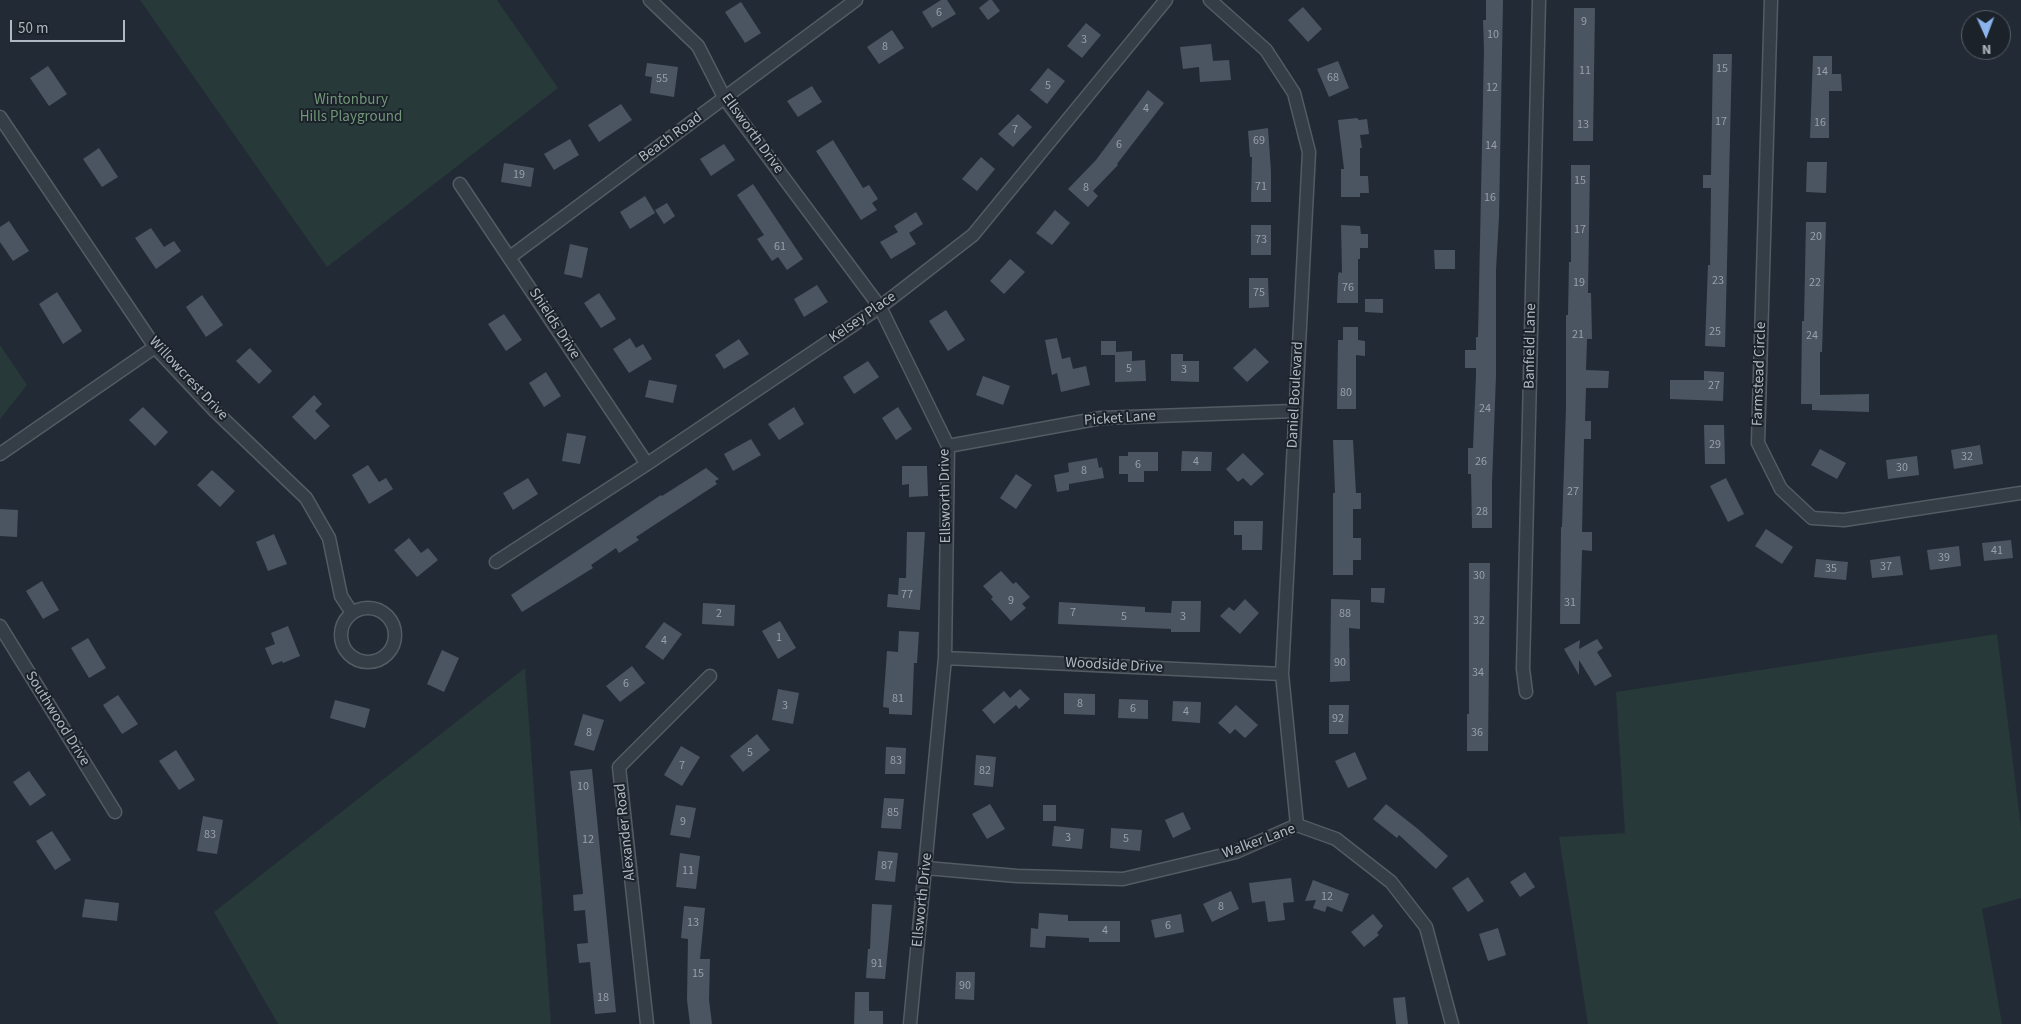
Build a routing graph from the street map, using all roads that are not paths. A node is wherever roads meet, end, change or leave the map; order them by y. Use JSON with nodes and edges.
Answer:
{"nodes":[{"id":1,"x":650,"y":0,"type":"edge"},
{"id":2,"x":856,"y":0,"type":"edge"},
{"id":3,"x":1166,"y":0,"type":"edge"},
{"id":4,"x":1210,"y":0,"type":"edge"},
{"id":5,"x":1539,"y":0,"type":"edge"},
{"id":6,"x":1771,"y":0,"type":"edge"},
{"id":7,"x":724,"y":99,"type":"junction"},
{"id":8,"x":0,"y":117,"type":"edge"},
{"id":9,"x":460,"y":184,"type":"dead end"},
{"id":10,"x":510,"y":257,"type":"junction"},
{"id":11,"x":880,"y":307,"type":"junction"},
{"id":12,"x":155,"y":347,"type":"junction"},
{"id":13,"x":1294,"y":411,"type":"junction"},
{"id":14,"x":948,"y":446,"type":"junction"},
{"id":15,"x":0,"y":454,"type":"edge"},
{"id":16,"x":647,"y":464,"type":"junction"},
{"id":17,"x":2021,"y":493,"type":"edge"},
{"id":18,"x":496,"y":562,"type":"dead end"},
{"id":19,"x":352,"y":613,"type":"junction"},
{"id":20,"x":0,"y":626,"type":"edge"},
{"id":21,"x":945,"y":658,"type":"junction"},
{"id":22,"x":1282,"y":674,"type":"junction"},
{"id":23,"x":710,"y":676,"type":"dead end"},
{"id":24,"x":1526,"y":692,"type":"dead end"},
{"id":25,"x":115,"y":812,"type":"dead end"},
{"id":26,"x":1297,"y":825,"type":"junction"},
{"id":27,"x":926,"y":868,"type":"junction"},
{"id":28,"x":647,"y":1024,"type":"edge"},
{"id":29,"x":910,"y":1024,"type":"edge"},
{"id":30,"x":1452,"y":1024,"type":"edge"}],
"edges":[{"from":1,"to":7,"type":"street","name":"Ellsworth Drive"},
{"from":2,"to":7,"type":"street","name":"Beach Road"},
{"from":3,"to":11,"type":"street","name":"Kelsey Place"},
{"from":4,"to":13,"type":"street","name":"Daniel Boulevard"},
{"from":5,"to":24,"type":"street","name":"Banfield Lane"},
{"from":6,"to":17,"type":"street","name":"Farmstead Circle"},
{"from":7,"to":10,"type":"street","name":"Beach Road"},
{"from":7,"to":11,"type":"street","name":"Ellsworth Drive"},
{"from":8,"to":12,"type":"street","name":"Willowcrest Drive"},
{"from":9,"to":10,"type":"street","name":"Shields Drive"},
{"from":10,"to":16,"type":"street","name":"Shields Drive"},
{"from":11,"to":14,"type":"street","name":"Ellsworth Drive"},
{"from":11,"to":16,"type":"street","name":"Kelsey Place"},
{"from":12,"to":15,"type":"street"},
{"from":12,"to":19,"type":"street","name":"Willowcrest Drive"},
{"from":13,"to":14,"type":"street","name":"Picket Lane"},
{"from":13,"to":22,"type":"street","name":"Daniel Boulevard"},
{"from":14,"to":21,"type":"street","name":"Ellsworth Drive"},
{"from":16,"to":18,"type":"street","name":"Kelsey Place"},
{"from":19,"to":19,"type":"street"},
{"from":20,"to":25,"type":"street","name":"Southwood Drive"},
{"from":21,"to":22,"type":"street","name":"Woodside Drive"},
{"from":21,"to":27,"type":"street","name":"Ellsworth Drive"},
{"from":22,"to":26,"type":"street","name":"Daniel Boulevard"},
{"from":23,"to":28,"type":"street","name":"Alexander Road"},
{"from":26,"to":27,"type":"street","name":"Walker Lane"},
{"from":26,"to":30,"type":"street","name":"Walker Lane"},
{"from":27,"to":29,"type":"street","name":"Ellsworth Drive"}]}
